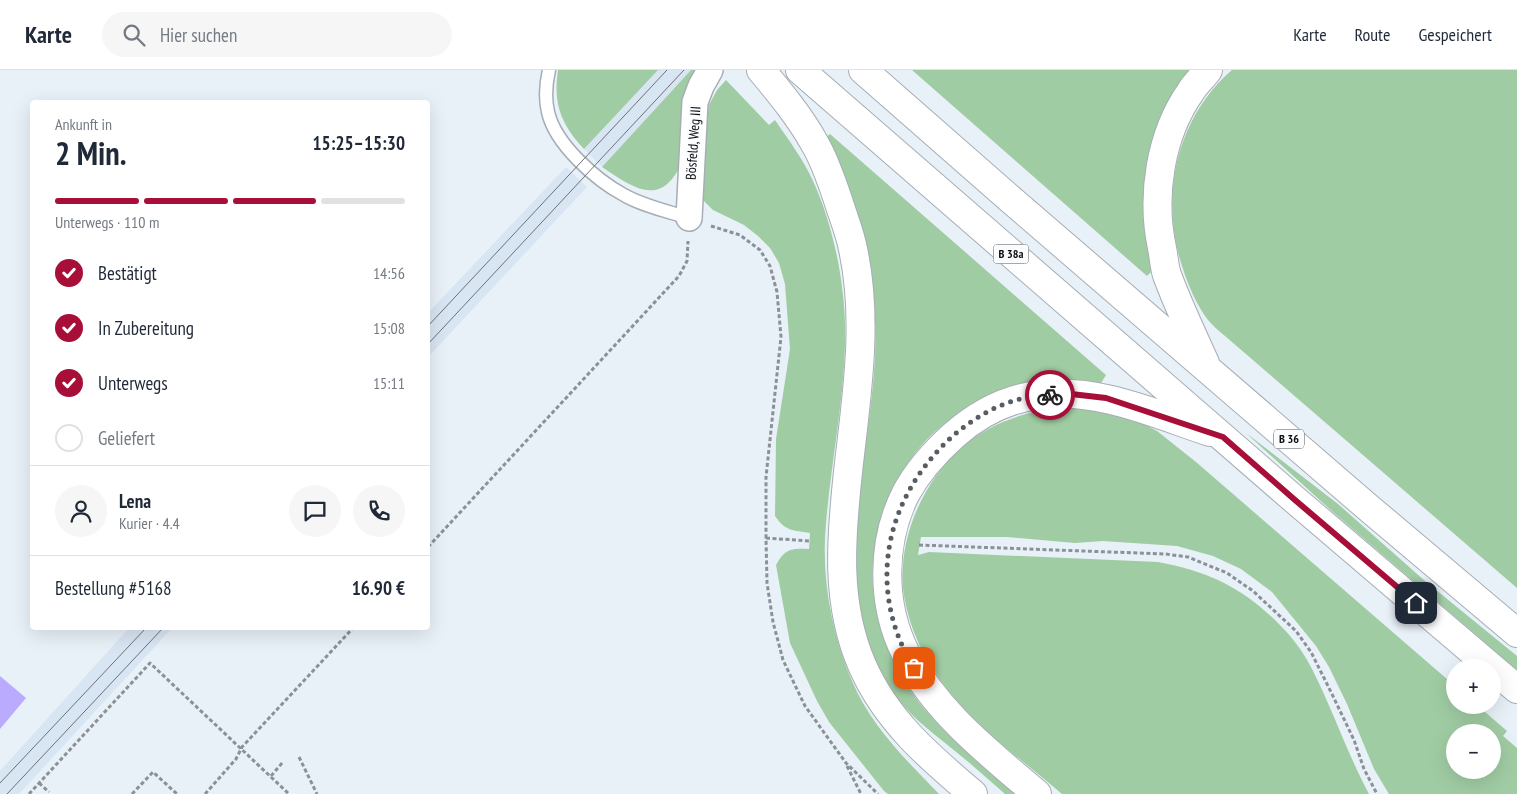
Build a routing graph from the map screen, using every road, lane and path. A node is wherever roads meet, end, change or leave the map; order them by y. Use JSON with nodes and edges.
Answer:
{"nodes":[{"id":1,"x":549,"y":70,"type":"edge"},
{"id":2,"x":710,"y":70,"type":"edge"},
{"id":3,"x":761,"y":70,"type":"edge"},
{"id":4,"x":800,"y":70,"type":"edge"},
{"id":5,"x":863,"y":70,"type":"edge"},
{"id":6,"x":1208,"y":70,"type":"edge"},
{"id":7,"x":689,"y":218,"type":"junction"},
{"id":8,"x":1208,"y":369,"type":"junction"},
{"id":9,"x":1223,"y":437,"type":"junction"},
{"id":10,"x":766,"y":538,"type":"junction"},
{"id":11,"x":810,"y":541,"type":"dead end"},
{"id":12,"x":430,"y":545,"type":"edge"},
{"id":13,"x":919,"y":545,"type":"dead end"},
{"id":14,"x":351,"y":630,"type":"edge"},
{"id":15,"x":1517,"y":633,"type":"edge"},
{"id":16,"x":1481,"y":659,"type":"edge"},
{"id":17,"x":1501,"y":676,"type":"edge"},
{"id":18,"x":1517,"y":689,"type":"edge"},
{"id":19,"x":242,"y":747,"type":"junction"},
{"id":20,"x":299,"y":757,"type":"dead end"},
{"id":21,"x":283,"y":762,"type":"dead end"},
{"id":22,"x":846,"y":763,"type":"junction"},
{"id":23,"x":271,"y":776,"type":"junction"},
{"id":24,"x":39,"y":783,"type":"junction"},
{"id":25,"x":49,"y":792,"type":"dead end"},
{"id":26,"x":29,"y":794,"type":"edge"},
{"id":27,"x":132,"y":794,"type":"edge"},
{"id":28,"x":177,"y":794,"type":"edge"},
{"id":29,"x":205,"y":794,"type":"edge"},
{"id":30,"x":289,"y":794,"type":"edge"},
{"id":31,"x":317,"y":794,"type":"edge"},
{"id":32,"x":861,"y":794,"type":"edge"},
{"id":33,"x":878,"y":794,"type":"edge"},
{"id":34,"x":972,"y":794,"type":"edge"},
{"id":35,"x":1037,"y":794,"type":"edge"},
{"id":36,"x":1378,"y":794,"type":"edge"}],
"edges":[{"from":1,"to":7,"type":"lane"},
{"from":2,"to":7,"type":"street","name":"Bösfeld, Weg III"},
{"from":3,"to":34,"type":"highway"},
{"from":4,"to":9,"type":"highway","number":"B 38a"},
{"from":5,"to":8,"type":"highway"},
{"from":6,"to":8,"type":"highway","number":"B 36"},
{"from":7,"to":10,"type":"path"},
{"from":7,"to":12,"type":"path"},
{"from":8,"to":15,"type":"highway","number":"B 36"},
{"from":9,"to":16,"type":"highway"},
{"from":9,"to":35,"type":"highway"},
{"from":10,"to":11,"type":"path"},
{"from":10,"to":22,"type":"path"},
{"from":13,"to":36,"type":"path"},
{"from":14,"to":19,"type":"path"},
{"from":17,"to":18,"type":"highway"},
{"from":19,"to":23,"type":"path"},
{"from":19,"to":24,"type":"path"},
{"from":19,"to":29,"type":"path"},
{"from":20,"to":31,"type":"path"},
{"from":21,"to":23,"type":"path"},
{"from":22,"to":32,"type":"path"},
{"from":22,"to":33,"type":"path"},
{"from":23,"to":30,"type":"path"},
{"from":24,"to":25,"type":"path"},
{"from":24,"to":26,"type":"path"},
{"from":27,"to":28,"type":"path"}]}
